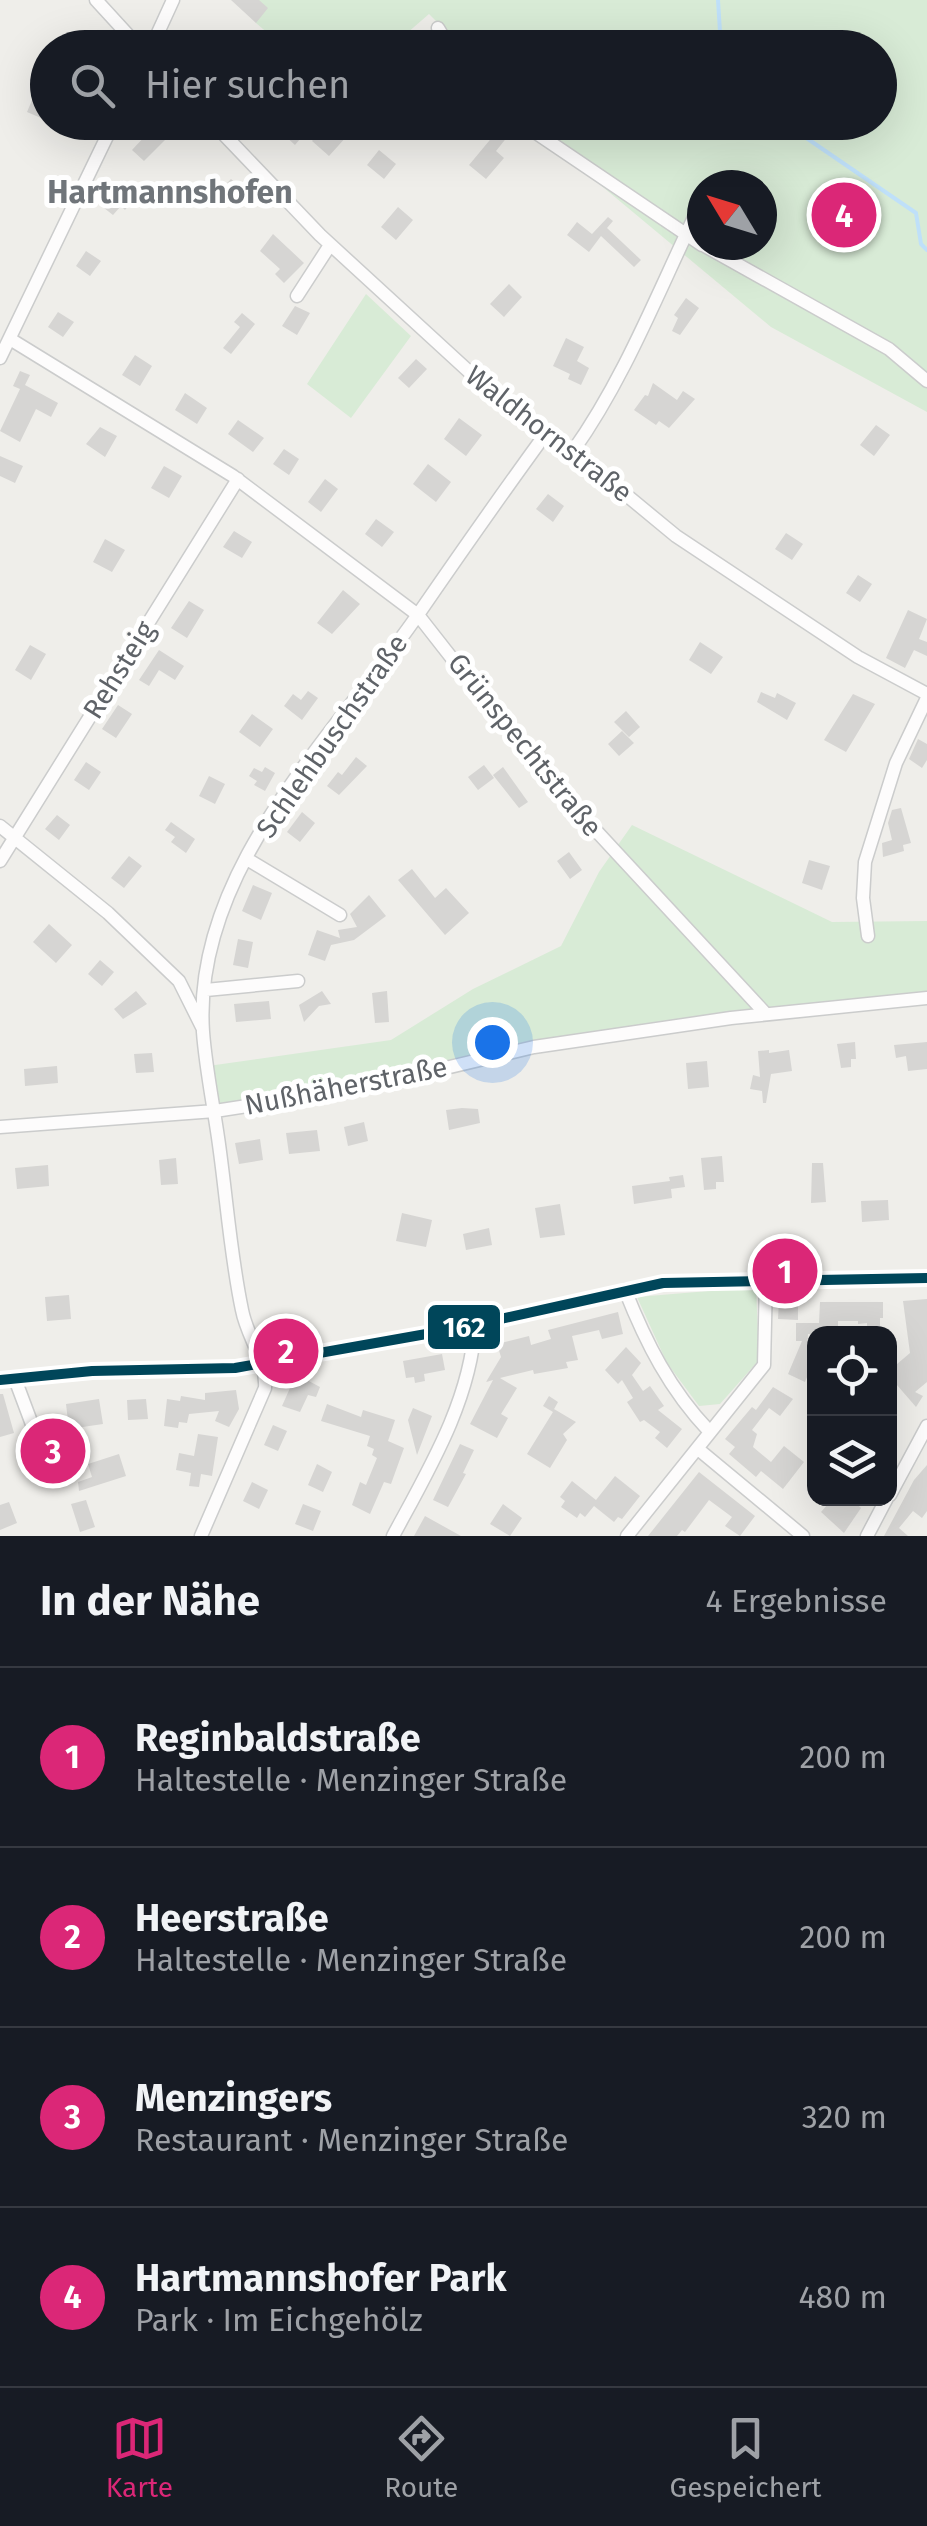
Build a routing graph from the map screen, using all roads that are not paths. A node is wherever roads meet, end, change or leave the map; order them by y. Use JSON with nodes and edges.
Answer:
{"nodes":[{"id":1,"x":96,"y":0,"type":"edge"},
{"id":2,"x":172,"y":0,"type":"edge"},
{"id":3,"x":124,"y":30,"type":"edge"},
{"id":4,"x":159,"y":30,"type":"edge"},
{"id":5,"x":105,"y":140,"type":"edge"},
{"id":6,"x":229,"y":140,"type":"edge"},
{"id":7,"x":547,"y":140,"type":"edge"},
{"id":8,"x":687,"y":231,"type":"edge"},
{"id":9,"x":685,"y":235,"type":"junction"},
{"id":10,"x":330,"y":244,"type":"junction"},
{"id":11,"x":729,"y":260,"type":"edge"},
{"id":12,"x":298,"y":296,"type":"dead end"},
{"id":13,"x":10,"y":339,"type":"junction"},
{"id":14,"x":0,"y":358,"type":"edge"},
{"id":15,"x":927,"y":381,"type":"edge"},
{"id":16,"x":544,"y":436,"type":"junction"},
{"id":17,"x":573,"y":451,"type":"junction"},
{"id":18,"x":238,"y":479,"type":"junction"},
{"id":19,"x":418,"y":615,"type":"junction"},
{"id":20,"x":927,"y":696,"type":"edge"},
{"id":21,"x":0,"y":826,"type":"edge"},
{"id":22,"x":14,"y":836,"type":"junction"},
{"id":23,"x":247,"y":859,"type":"junction"},
{"id":24,"x":0,"y":861,"type":"edge"},
{"id":25,"x":340,"y":915,"type":"dead end"},
{"id":26,"x":868,"y":936,"type":"dead end"},
{"id":27,"x":298,"y":981,"type":"dead end"},
{"id":28,"x":206,"y":990,"type":"junction"},
{"id":29,"x":927,"y":998,"type":"edge"},
{"id":30,"x":766,"y":1014,"type":"junction"},
{"id":31,"x":203,"y":1030,"type":"junction"},
{"id":32,"x":215,"y":1111,"type":"junction"},
{"id":33,"x":0,"y":1126,"type":"edge"},
{"id":34,"x":927,"y":1278,"type":"edge"},
{"id":35,"x":766,"y":1280,"type":"junction"},
{"id":36,"x":624,"y":1290,"type":"junction"},
{"id":37,"x":474,"y":1324,"type":"junction"},
{"id":38,"x":262,"y":1363,"type":"junction"},
{"id":39,"x":15,"y":1379,"type":"junction"},
{"id":40,"x":0,"y":1380,"type":"edge"},
{"id":41,"x":927,"y":1426,"type":"edge"},
{"id":42,"x":33,"y":1427,"type":"dead end"},
{"id":43,"x":709,"y":1431,"type":"junction"},
{"id":44,"x":698,"y":1448,"type":"junction"},
{"id":45,"x":897,"y":1481,"type":"edge"},
{"id":46,"x":883,"y":1506,"type":"edge"},
{"id":47,"x":200,"y":1536,"type":"edge"},
{"id":48,"x":393,"y":1536,"type":"edge"},
{"id":49,"x":627,"y":1536,"type":"edge"},
{"id":50,"x":803,"y":1536,"type":"edge"},
{"id":51,"x":867,"y":1536,"type":"edge"}],
"edges":[{"from":1,"to":3,"type":"street"},
{"from":2,"to":4,"type":"street"},
{"from":5,"to":13,"type":"street"},
{"from":6,"to":10,"type":"street","name":"Waldhornstraße"},
{"from":7,"to":9,"type":"street"},
{"from":8,"to":9,"type":"street"},
{"from":9,"to":17,"type":"street"},
{"from":10,"to":12,"type":"street"},
{"from":10,"to":16,"type":"street","name":"Waldhornstraße"},
{"from":11,"to":15,"type":"street"},
{"from":13,"to":14,"type":"street"},
{"from":13,"to":18,"type":"street","name":"Grünspechtstraße"},
{"from":16,"to":17,"type":"street","name":"Waldhornstraße"},
{"from":16,"to":19,"type":"street","name":"Schlehbuschstraße"},
{"from":17,"to":20,"type":"street","name":"Waldhornstraße"},
{"from":18,"to":19,"type":"street","name":"Grünspechtstraße"},
{"from":18,"to":22,"type":"street","name":"Rehsteig"},
{"from":19,"to":23,"type":"street","name":"Schlehbuschstraße"},
{"from":19,"to":30,"type":"street","name":"Grünspechtstraße"},
{"from":20,"to":26,"type":"street"},
{"from":21,"to":22,"type":"street"},
{"from":22,"to":24,"type":"street","name":"Rehsteig"},
{"from":22,"to":31,"type":"street"},
{"from":23,"to":25,"type":"street"},
{"from":23,"to":28,"type":"street","name":"Schlehbuschstraße"},
{"from":27,"to":28,"type":"street"},
{"from":28,"to":31,"type":"street","name":"Schlehbuschstraße"},
{"from":29,"to":30,"type":"street","name":"Nußhäherstraße"},
{"from":30,"to":32,"type":"street","name":"Nußhäherstraße"},
{"from":31,"to":32,"type":"street","name":"Schlehbuschstraße"},
{"from":32,"to":33,"type":"street","name":"Nußhäherstraße"},
{"from":32,"to":38,"type":"street","name":"Schlehbuschstraße"},
{"from":34,"to":35,"type":"street"},
{"from":35,"to":36,"type":"street"},
{"from":35,"to":43,"type":"street"},
{"from":36,"to":37,"type":"street"},
{"from":36,"to":43,"type":"street"},
{"from":37,"to":38,"type":"street"},
{"from":37,"to":48,"type":"street"},
{"from":38,"to":39,"type":"street"},
{"from":38,"to":47,"type":"street"},
{"from":39,"to":40,"type":"street"},
{"from":39,"to":42,"type":"street"},
{"from":41,"to":45,"type":"street"},
{"from":43,"to":44,"type":"street"},
{"from":44,"to":49,"type":"street"},
{"from":44,"to":50,"type":"street"},
{"from":46,"to":51,"type":"street"}]}
